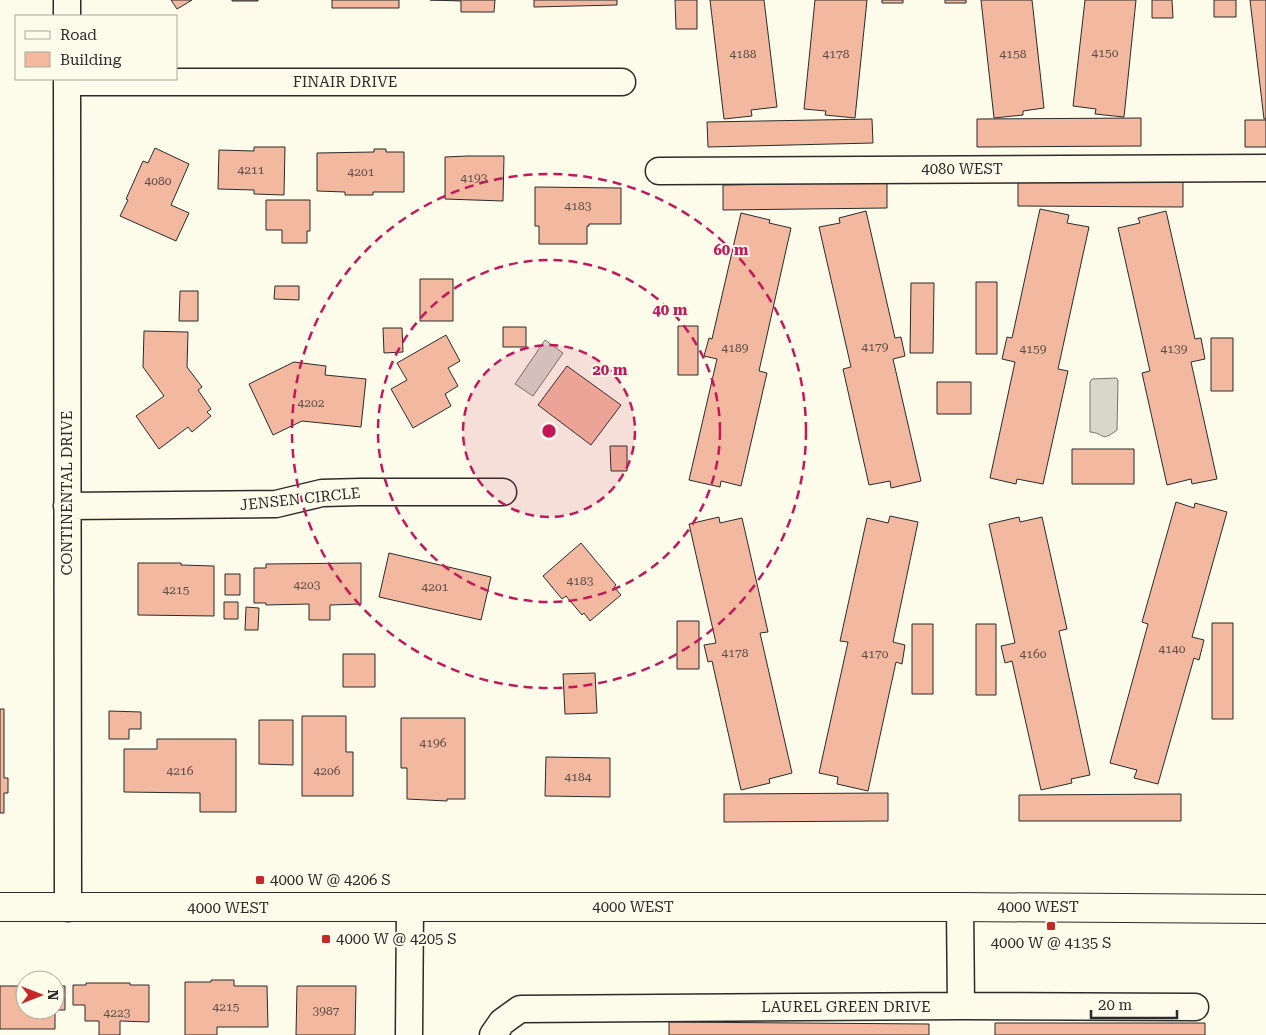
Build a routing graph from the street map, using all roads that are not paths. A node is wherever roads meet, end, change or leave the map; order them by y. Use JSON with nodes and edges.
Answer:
{"nodes":[{"id":1,"x":67,"y":0,"type":"edge"},
{"id":2,"x":67,"y":15,"type":"edge"},
{"id":3,"x":67,"y":80,"type":"edge"},
{"id":4,"x":622,"y":82,"type":"dead end"},
{"id":5,"x":1266,"y":168,"type":"edge"},
{"id":6,"x":659,"y":170,"type":"dead end"},
{"id":7,"x":503,"y":492,"type":"dead end"},
{"id":8,"x":67,"y":506,"type":"junction"},
{"id":9,"x":0,"y":907,"type":"edge"},
{"id":10,"x":960,"y":907,"type":"junction"},
{"id":11,"x":68,"y":908,"type":"junction"},
{"id":12,"x":410,"y":908,"type":"junction"},
{"id":13,"x":1266,"y":909,"type":"edge"},
{"id":14,"x":961,"y":1006,"type":"junction"},
{"id":15,"x":1194,"y":1007,"type":"dead end"},
{"id":16,"x":498,"y":1028,"type":"edge"},
{"id":17,"x":409,"y":1035,"type":"edge"}],
"edges":[{"from":1,"to":2,"type":"street"},
{"from":3,"to":4,"type":"street","name":"FINAIR DRIVE"},
{"from":3,"to":8,"type":"street","name":"CONTINENTAL DRIVE"},
{"from":5,"to":6,"type":"street","name":"4080 WEST"},
{"from":7,"to":8,"type":"street","name":"JENSEN CIRCLE"},
{"from":8,"to":11,"type":"street","name":"CONTINENTAL DRIVE"},
{"from":9,"to":11,"type":"street","name":"4000 WEST"},
{"from":10,"to":12,"type":"street","name":"4000 WEST"},
{"from":10,"to":13,"type":"street","name":"4000 WEST"},
{"from":10,"to":14,"type":"street"},
{"from":11,"to":12,"type":"street","name":"4000 WEST"},
{"from":12,"to":17,"type":"street"},
{"from":14,"to":15,"type":"street","name":"LAUREL GREEN DRIVE"},
{"from":14,"to":16,"type":"street","name":"LAUREL GREEN DRIVE"}]}
